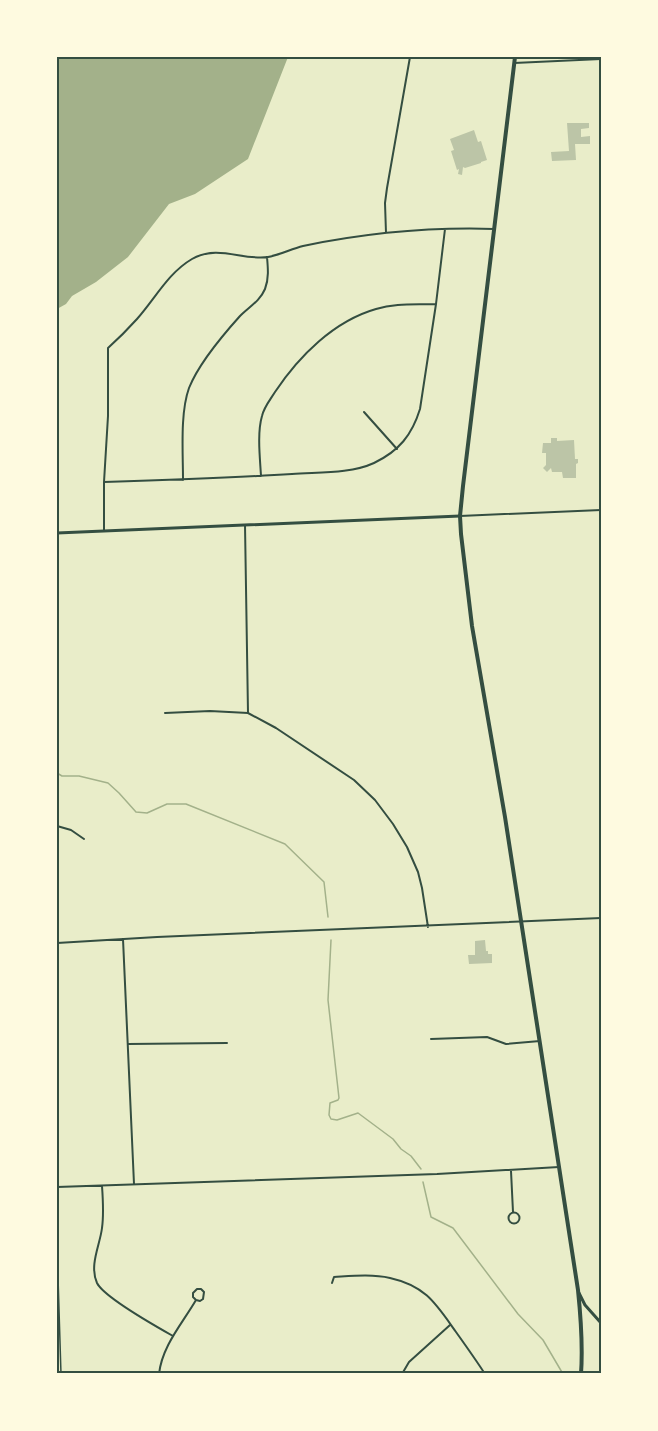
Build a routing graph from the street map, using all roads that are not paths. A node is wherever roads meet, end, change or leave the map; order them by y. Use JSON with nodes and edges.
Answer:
{"nodes":[{"id":1,"x":410,"y":57,"type":"edge"},
{"id":2,"x":515,"y":57,"type":"edge"},
{"id":3,"x":601,"y":59,"type":"edge"},
{"id":4,"x":514,"y":63,"type":"junction"},
{"id":5,"x":445,"y":229,"type":"junction"},
{"id":6,"x":494,"y":229,"type":"junction"},
{"id":7,"x":386,"y":233,"type":"junction"},
{"id":8,"x":267,"y":257,"type":"junction"},
{"id":9,"x":436,"y":304,"type":"junction"},
{"id":10,"x":364,"y":412,"type":"dead end"},
{"id":11,"x":397,"y":449,"type":"junction"},
{"id":12,"x":261,"y":476,"type":"junction"},
{"id":13,"x":183,"y":480,"type":"junction"},
{"id":14,"x":104,"y":482,"type":"junction"},
{"id":15,"x":601,"y":510,"type":"edge"},
{"id":16,"x":460,"y":516,"type":"junction"},
{"id":17,"x":245,"y":525,"type":"junction"},
{"id":18,"x":104,"y":531,"type":"junction"},
{"id":19,"x":57,"y":533,"type":"edge"},
{"id":20,"x":165,"y":713,"type":"dead end"},
{"id":21,"x":248,"y":713,"type":"junction"},
{"id":22,"x":57,"y":826,"type":"edge"},
{"id":23,"x":84,"y":839,"type":"dead end"},
{"id":24,"x":601,"y":918,"type":"edge"},
{"id":25,"x":522,"y":922,"type":"junction"},
{"id":26,"x":428,"y":927,"type":"junction"},
{"id":27,"x":123,"y":939,"type":"junction"},
{"id":28,"x":57,"y":943,"type":"edge"},
{"id":29,"x":431,"y":1039,"type":"dead end"},
{"id":30,"x":540,"y":1041,"type":"junction"},
{"id":31,"x":227,"y":1043,"type":"dead end"},
{"id":32,"x":128,"y":1044,"type":"junction"},
{"id":33,"x":559,"y":1167,"type":"junction"},
{"id":34,"x":511,"y":1171,"type":"junction"},
{"id":35,"x":134,"y":1184,"type":"junction"},
{"id":36,"x":102,"y":1186,"type":"junction"},
{"id":37,"x":57,"y":1187,"type":"edge"},
{"id":38,"x":513,"y":1212,"type":"dead end"},
{"id":39,"x":332,"y":1283,"type":"dead end"},
{"id":40,"x":578,"y":1290,"type":"junction"},
{"id":41,"x":195,"y":1300,"type":"junction"},
{"id":42,"x":601,"y":1323,"type":"edge"},
{"id":43,"x":450,"y":1324,"type":"junction"},
{"id":44,"x":173,"y":1336,"type":"junction"},
{"id":45,"x":159,"y":1374,"type":"edge"},
{"id":46,"x":402,"y":1374,"type":"edge"},
{"id":47,"x":485,"y":1374,"type":"edge"},
{"id":48,"x":581,"y":1374,"type":"edge"}],
"edges":[{"from":1,"to":7,"type":"street"},
{"from":2,"to":4,"type":"main road"},
{"from":3,"to":4,"type":"street"},
{"from":4,"to":6,"type":"main road"},
{"from":5,"to":6,"type":"street"},
{"from":5,"to":7,"type":"street"},
{"from":5,"to":9,"type":"street"},
{"from":6,"to":16,"type":"main road"},
{"from":7,"to":8,"type":"street"},
{"from":8,"to":13,"type":"street"},
{"from":8,"to":14,"type":"street"},
{"from":9,"to":11,"type":"street"},
{"from":9,"to":12,"type":"street"},
{"from":10,"to":11,"type":"street"},
{"from":11,"to":12,"type":"street"},
{"from":12,"to":13,"type":"street"},
{"from":13,"to":14,"type":"street"},
{"from":14,"to":18,"type":"street"},
{"from":15,"to":16,"type":"street"},
{"from":16,"to":17,"type":"street"},
{"from":16,"to":25,"type":"main road"},
{"from":17,"to":18,"type":"street"},
{"from":17,"to":21,"type":"street"},
{"from":18,"to":19,"type":"street"},
{"from":20,"to":21,"type":"street"},
{"from":21,"to":26,"type":"street"},
{"from":22,"to":23,"type":"street"},
{"from":24,"to":25,"type":"street"},
{"from":25,"to":26,"type":"street"},
{"from":25,"to":30,"type":"main road"},
{"from":26,"to":27,"type":"street"},
{"from":27,"to":28,"type":"street"},
{"from":27,"to":32,"type":"street"},
{"from":29,"to":30,"type":"street"},
{"from":30,"to":33,"type":"main road"},
{"from":31,"to":32,"type":"street"},
{"from":32,"to":35,"type":"street"},
{"from":33,"to":34,"type":"street"},
{"from":33,"to":40,"type":"main road"},
{"from":34,"to":35,"type":"street"},
{"from":34,"to":38,"type":"street"},
{"from":35,"to":36,"type":"street"},
{"from":36,"to":37,"type":"street"},
{"from":36,"to":44,"type":"street"},
{"from":39,"to":43,"type":"street"},
{"from":40,"to":42,"type":"street"},
{"from":40,"to":48,"type":"main road"},
{"from":41,"to":41,"type":"street"},
{"from":41,"to":44,"type":"street"},
{"from":43,"to":46,"type":"street"},
{"from":43,"to":47,"type":"street"},
{"from":44,"to":45,"type":"street"}]}
